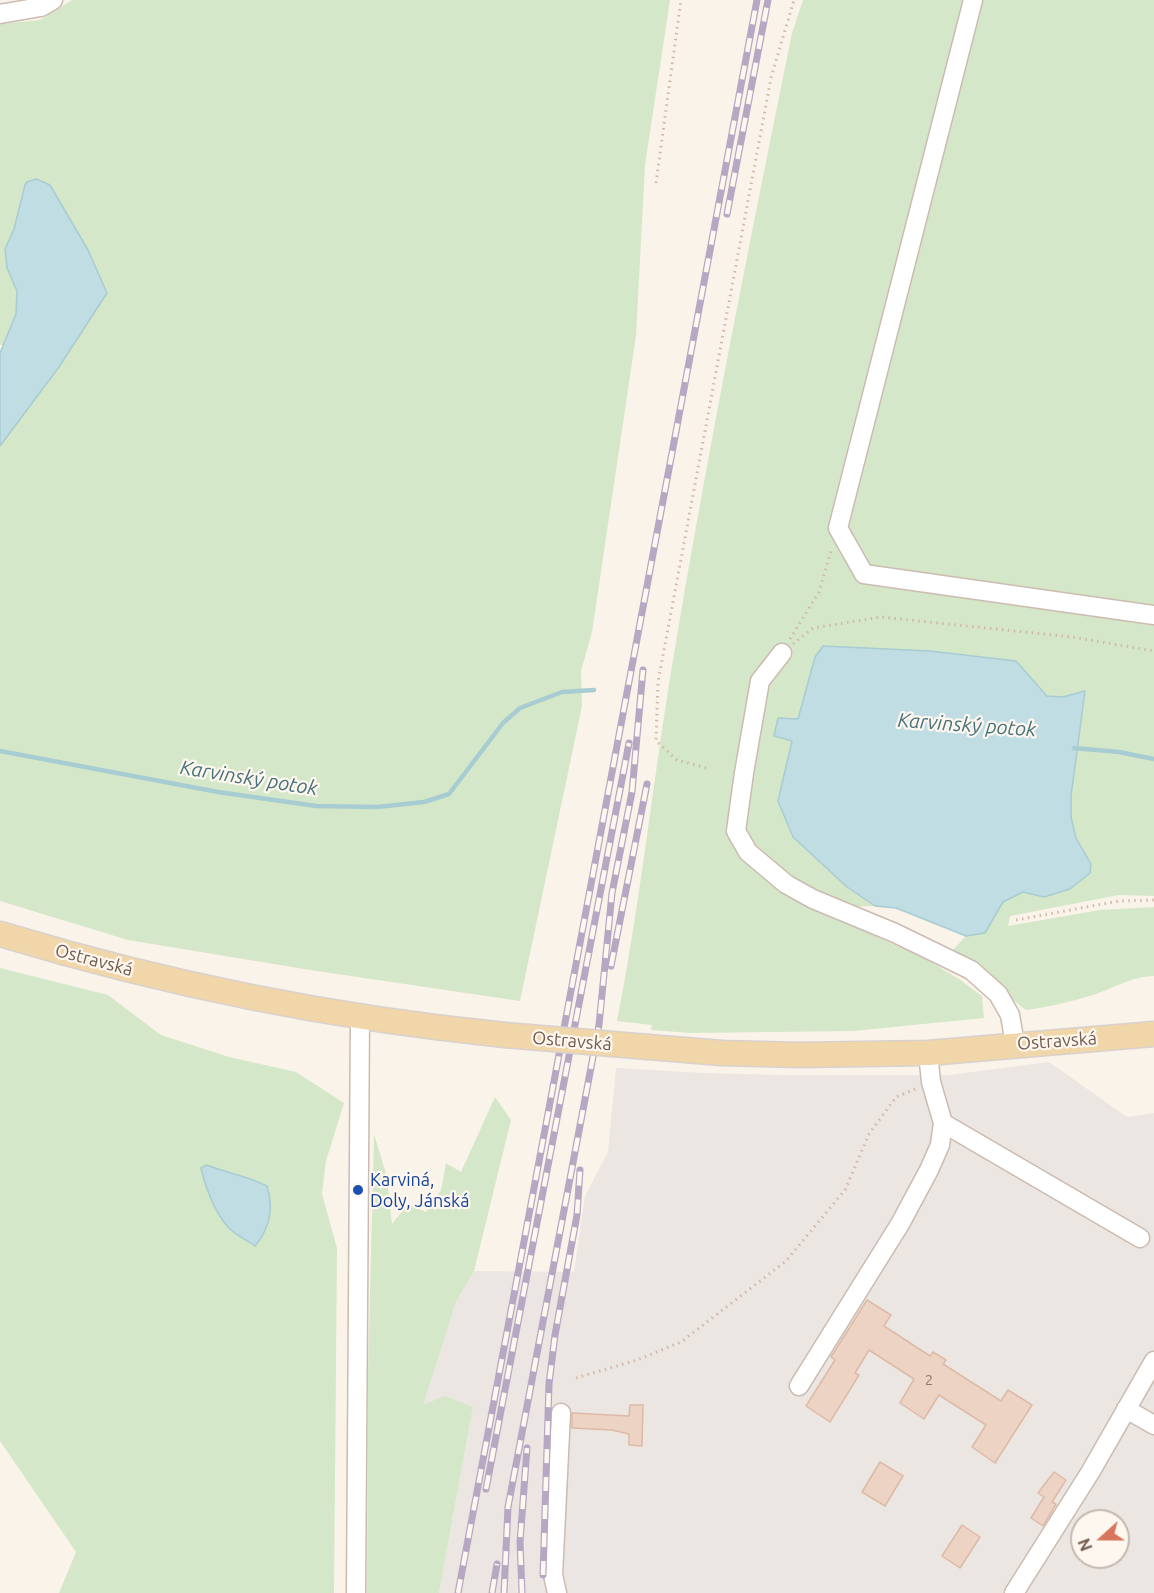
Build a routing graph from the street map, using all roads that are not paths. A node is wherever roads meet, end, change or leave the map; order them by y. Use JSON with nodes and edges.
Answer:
{"nodes":[{"id":1,"x":53,"y":0,"type":"edge"},
{"id":2,"x":974,"y":0,"type":"edge"},
{"id":3,"x":0,"y":14,"type":"edge"},
{"id":4,"x":1154,"y":615,"type":"edge"},
{"id":5,"x":782,"y":653,"type":"road end"},
{"id":6,"x":0,"y":934,"type":"edge"},
{"id":7,"x":360,"y":1017,"type":"junction"},
{"id":8,"x":1154,"y":1034,"type":"edge"},
{"id":9,"x":1015,"y":1044,"type":"junction"},
{"id":10,"x":928,"y":1053,"type":"junction"},
{"id":11,"x":943,"y":1123,"type":"junction"},
{"id":12,"x":1140,"y":1238,"type":"dead end"},
{"id":13,"x":1154,"y":1361,"type":"edge"},
{"id":14,"x":799,"y":1386,"type":"dead end"},
{"id":15,"x":1126,"y":1409,"type":"junction"},
{"id":16,"x":561,"y":1413,"type":"dead end"},
{"id":17,"x":1154,"y":1425,"type":"edge"},
{"id":18,"x":356,"y":1593,"type":"edge"},
{"id":19,"x":557,"y":1593,"type":"edge"},
{"id":20,"x":1014,"y":1593,"type":"edge"}],
"edges":[{"from":1,"to":3,"type":"street"},
{"from":2,"to":4,"type":"street"},
{"from":5,"to":9,"type":"street"},
{"from":6,"to":7,"type":"main road","name":"Ostravská"},
{"from":7,"to":10,"type":"main road","name":"Ostravská","bridge":true},
{"from":7,"to":18,"type":"street"},
{"from":8,"to":9,"type":"main road","name":"Ostravská"},
{"from":9,"to":10,"type":"main road","name":"Ostravská"},
{"from":10,"to":11,"type":"street"},
{"from":11,"to":12,"type":"street"},
{"from":11,"to":14,"type":"street"},
{"from":13,"to":15,"type":"street"},
{"from":15,"to":17,"type":"street"},
{"from":15,"to":20,"type":"street"},
{"from":16,"to":19,"type":"street"}]}
